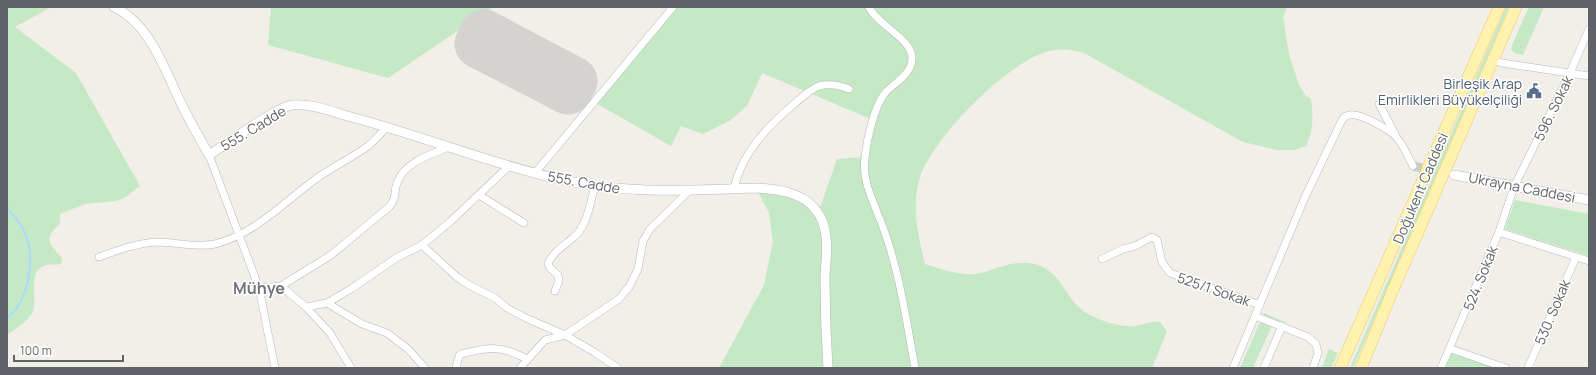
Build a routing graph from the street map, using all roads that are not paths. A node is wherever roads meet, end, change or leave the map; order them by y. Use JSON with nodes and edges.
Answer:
{"nodes":[{"id":1,"x":114,"y":7,"type":"edge"},
{"id":2,"x":673,"y":7,"type":"edge"},
{"id":3,"x":869,"y":7,"type":"edge"},
{"id":4,"x":1499,"y":7,"type":"edge"},
{"id":5,"x":1516,"y":7,"type":"edge"},
{"id":6,"x":1589,"y":29,"type":"edge"},
{"id":7,"x":1492,"y":60,"type":"junction"},
{"id":8,"x":1570,"y":73,"type":"junction"},
{"id":9,"x":1589,"y":76,"type":"edge"},
{"id":10,"x":849,"y":89,"type":"dead end"},
{"id":11,"x":1379,"y":104,"type":"dead end"},
{"id":12,"x":387,"y":127,"type":"junction"},
{"id":13,"x":1396,"y":136,"type":"junction"},
{"id":14,"x":449,"y":147,"type":"junction"},
{"id":15,"x":210,"y":155,"type":"junction"},
{"id":16,"x":510,"y":166,"type":"junction"},
{"id":17,"x":1413,"y":166,"type":"dead end"},
{"id":18,"x":534,"y":173,"type":"junction"},
{"id":19,"x":1454,"y":175,"type":"tunnel mouth"},
{"id":20,"x":595,"y":186,"type":"junction"},
{"id":21,"x":1514,"y":187,"type":"junction"},
{"id":22,"x":734,"y":188,"type":"junction"},
{"id":23,"x":688,"y":191,"type":"junction"},
{"id":24,"x":480,"y":195,"type":"junction"},
{"id":25,"x":1589,"y":200,"type":"edge"},
{"id":26,"x":524,"y":223,"type":"dead end"},
{"id":27,"x":1499,"y":232,"type":"junction"},
{"id":28,"x":240,"y":235,"type":"junction"},
{"id":29,"x":422,"y":245,"type":"junction"},
{"id":30,"x":99,"y":257,"type":"dead end"},
{"id":31,"x":1576,"y":257,"type":"junction"},
{"id":32,"x":1102,"y":259,"type":"dead end"},
{"id":33,"x":1589,"y":261,"type":"edge"},
{"id":34,"x":281,"y":286,"type":"junction"},
{"id":35,"x":259,"y":288,"type":"junction"},
{"id":36,"x":555,"y":291,"type":"dead end"},
{"id":37,"x":327,"y":302,"type":"junction"},
{"id":38,"x":1260,"y":305,"type":"junction"},
{"id":39,"x":306,"y":307,"type":"junction"},
{"id":40,"x":1255,"y":316,"type":"junction"},
{"id":41,"x":1282,"y":326,"type":"junction"},
{"id":42,"x":564,"y":335,"type":"junction"},
{"id":43,"x":1450,"y":349,"type":"junction"},
{"id":44,"x":527,"y":359,"type":"junction"},
{"id":45,"x":275,"y":368,"type":"edge"},
{"id":46,"x":351,"y":368,"type":"edge"},
{"id":47,"x":425,"y":368,"type":"edge"},
{"id":48,"x":456,"y":368,"type":"edge"},
{"id":49,"x":520,"y":368,"type":"edge"},
{"id":50,"x":618,"y":368,"type":"edge"},
{"id":51,"x":828,"y":368,"type":"edge"},
{"id":52,"x":915,"y":368,"type":"edge"},
{"id":53,"x":1233,"y":368,"type":"edge"},
{"id":54,"x":1264,"y":368,"type":"edge"},
{"id":55,"x":1313,"y":368,"type":"edge"},
{"id":56,"x":1340,"y":368,"type":"edge"},
{"id":57,"x":1361,"y":368,"type":"edge"},
{"id":58,"x":1441,"y":368,"type":"edge"},
{"id":59,"x":1506,"y":368,"type":"edge"},
{"id":60,"x":1528,"y":368,"type":"edge"}],
"edges":[{"from":1,"to":15,"type":"street"},
{"from":2,"to":18,"type":"street"},
{"from":3,"to":52,"type":"street"},
{"from":4,"to":56,"type":"main road","name":"Doğukent Caddesi"},
{"from":5,"to":7,"type":"main road","name":"Doğukent Caddesi"},
{"from":6,"to":8,"type":"street","name":"596. Sokak"},
{"from":7,"to":8,"type":"street"},
{"from":7,"to":57,"type":"main road","name":"Doğukent Caddesi"},
{"from":8,"to":9,"type":"street"},
{"from":8,"to":21,"type":"street","name":"596. Sokak"},
{"from":10,"to":22,"type":"street"},
{"from":11,"to":13,"type":"street"},
{"from":12,"to":14,"type":"street","name":"555. Cadde"},
{"from":12,"to":15,"type":"street","name":"555. Cadde"},
{"from":12,"to":28,"type":"street"},
{"from":13,"to":17,"type":"street"},
{"from":13,"to":38,"type":"street"},
{"from":14,"to":16,"type":"street","name":"555. Cadde"},
{"from":14,"to":34,"type":"street"},
{"from":15,"to":28,"type":"street"},
{"from":16,"to":18,"type":"street","name":"555. Cadde"},
{"from":16,"to":24,"type":"street"},
{"from":18,"to":20,"type":"street","name":"555. Cadde"},
{"from":19,"to":21,"type":"street","name":"Ukrayna Caddesi"},
{"from":20,"to":23,"type":"street","name":"555. Cadde"},
{"from":20,"to":36,"type":"street"},
{"from":21,"to":25,"type":"street","name":"Ukrayna Caddesi"},
{"from":21,"to":27,"type":"street","name":"524. Sokak"},
{"from":22,"to":23,"type":"street","name":"555. Cadde"},
{"from":22,"to":51,"type":"street","name":"555. Cadde"},
{"from":23,"to":42,"type":"street"},
{"from":24,"to":26,"type":"street"},
{"from":24,"to":29,"type":"street"},
{"from":27,"to":31,"type":"street"},
{"from":27,"to":43,"type":"street","name":"524. Sokak"},
{"from":28,"to":30,"type":"street"},
{"from":28,"to":35,"type":"street"},
{"from":29,"to":37,"type":"street"},
{"from":29,"to":42,"type":"street"},
{"from":31,"to":33,"type":"street"},
{"from":31,"to":60,"type":"street","name":"530. Sokak"},
{"from":32,"to":38,"type":"street","name":"525/1 Sokak"},
{"from":34,"to":35,"type":"street"},
{"from":34,"to":39,"type":"street"},
{"from":35,"to":45,"type":"street"},
{"from":37,"to":39,"type":"street"},
{"from":37,"to":47,"type":"street"},
{"from":38,"to":40,"type":"street"},
{"from":39,"to":46,"type":"street"},
{"from":40,"to":41,"type":"street"},
{"from":40,"to":53,"type":"street"},
{"from":41,"to":54,"type":"street"},
{"from":41,"to":55,"type":"street"},
{"from":42,"to":44,"type":"street"},
{"from":42,"to":50,"type":"street"},
{"from":43,"to":58,"type":"street","name":"524. Sokak"},
{"from":43,"to":59,"type":"street"},
{"from":44,"to":48,"type":"street"},
{"from":44,"to":49,"type":"street"}]}
